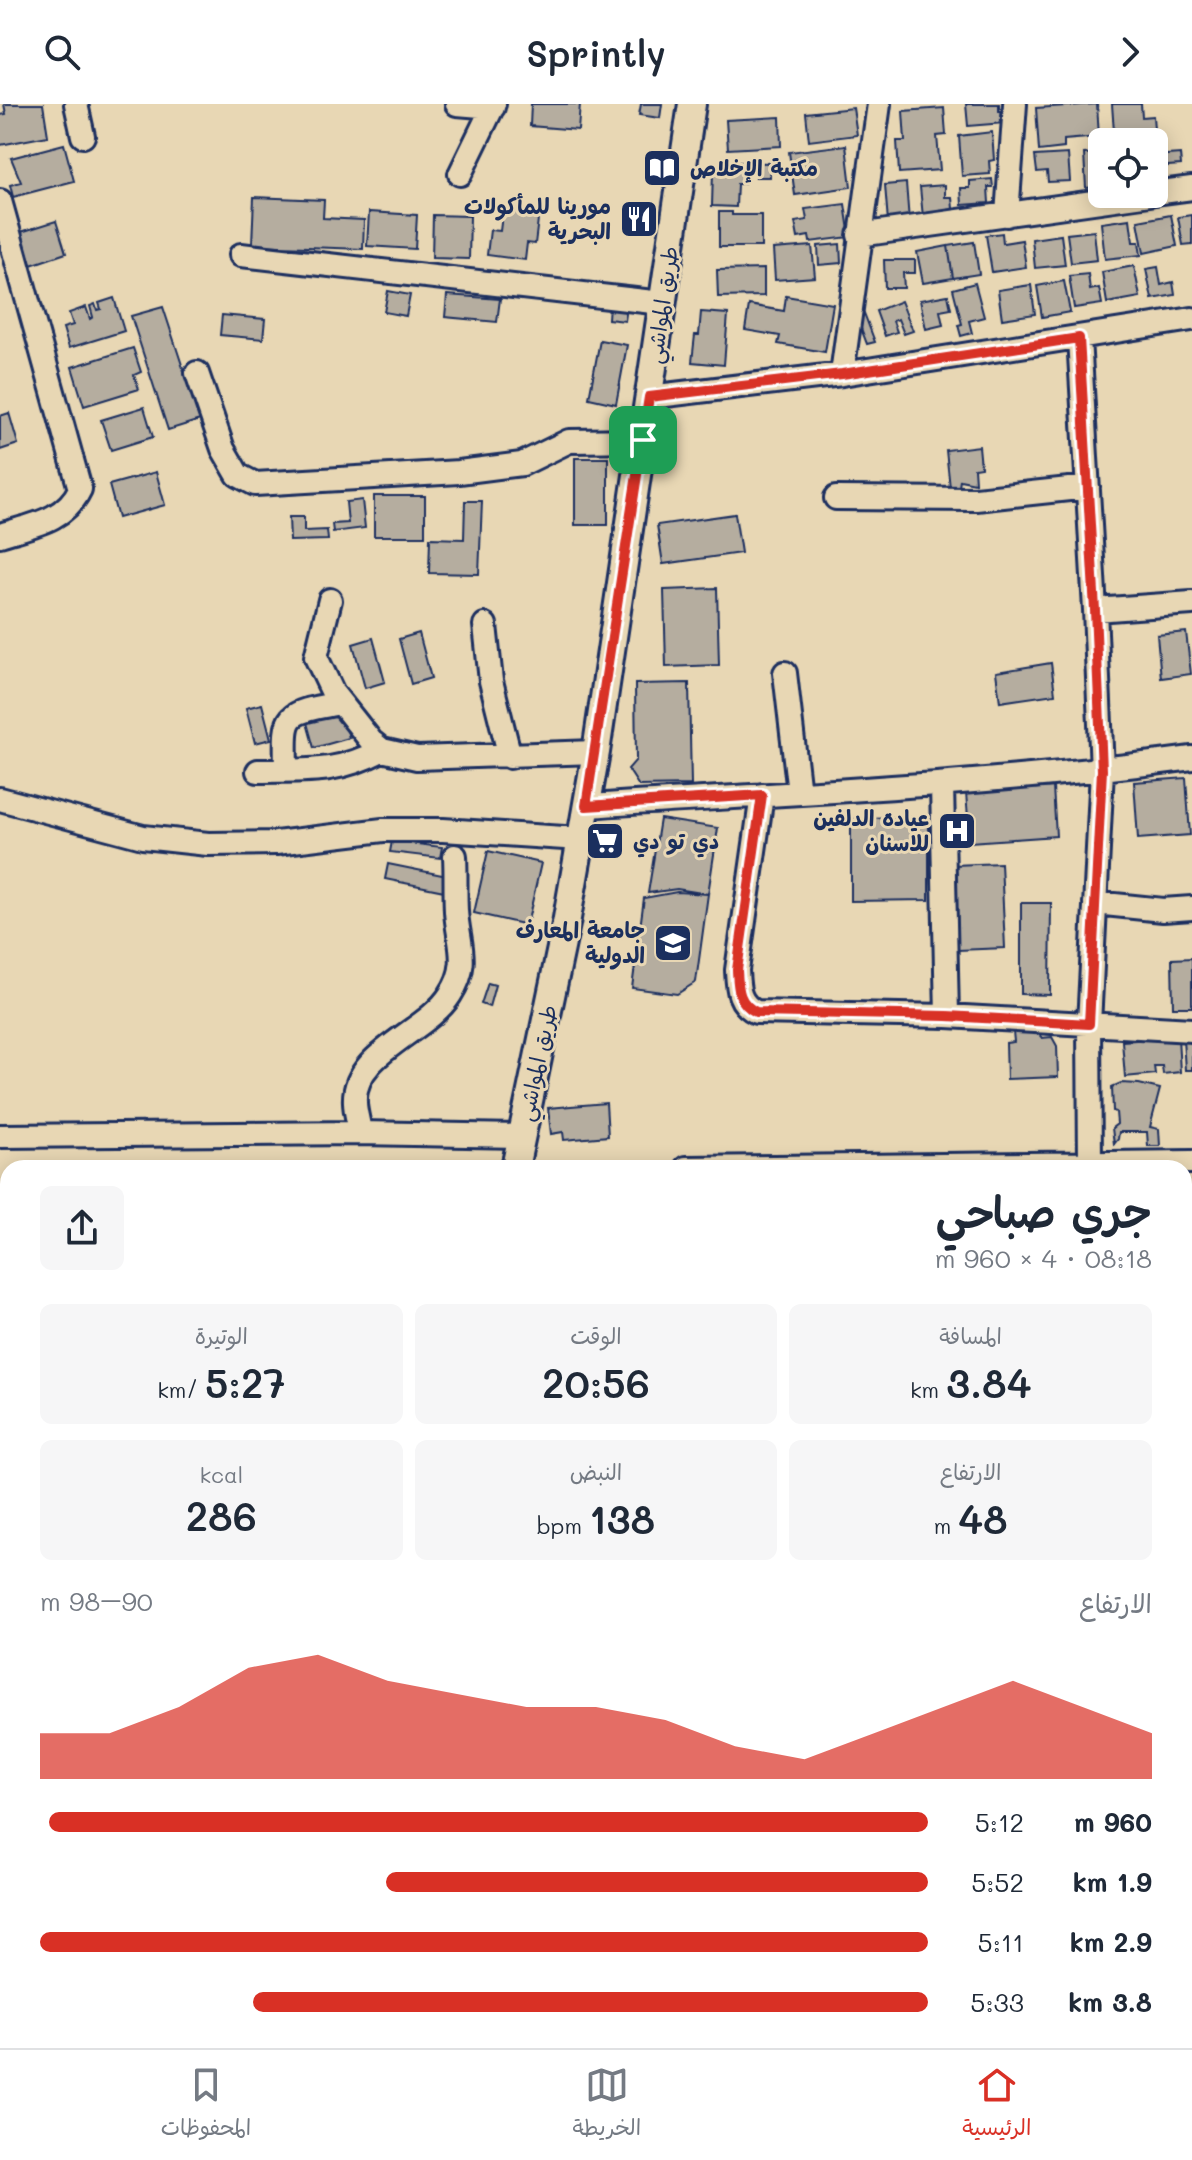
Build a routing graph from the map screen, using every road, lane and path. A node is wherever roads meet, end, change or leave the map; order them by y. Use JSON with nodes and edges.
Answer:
{"nodes":[{"id":1,"x":76,"y":104,"type":"edge"},
{"id":2,"x":457,"y":104,"type":"edge"},
{"id":3,"x":692,"y":104,"type":"edge"},
{"id":4,"x":879,"y":104,"type":"edge"},
{"id":5,"x":1015,"y":104,"type":"edge"},
{"id":6,"x":494,"y":106,"type":"edge"},
{"id":7,"x":83,"y":136,"type":"dead end"},
{"id":8,"x":460,"y":174,"type":"dead end"},
{"id":9,"x":1192,"y":188,"type":"edge"},
{"id":10,"x":1168,"y":192,"type":"edge"},
{"id":11,"x":0,"y":201,"type":"edge"},
{"id":12,"x":1088,"y":203,"type":"edge"},
{"id":13,"x":1007,"y":215,"type":"junction"},
{"id":14,"x":859,"y":235,"type":"junction"},
{"id":15,"x":241,"y":255,"type":"dead end"},
{"id":16,"x":662,"y":303,"type":"junction"},
{"id":17,"x":1192,"y":319,"type":"edge"},
{"id":18,"x":1079,"y":338,"type":"junction"},
{"id":19,"x":197,"y":373,"type":"dead end"},
{"id":20,"x":842,"y":374,"type":"junction"},
{"id":21,"x":649,"y":397,"type":"junction"},
{"id":22,"x":643,"y":440,"type":"junction"},
{"id":23,"x":1088,"y":487,"type":"junction"},
{"id":24,"x":836,"y":498,"type":"dead end"},
{"id":25,"x":0,"y":535,"type":"edge"},
{"id":26,"x":330,"y":600,"type":"dead end"},
{"id":27,"x":1192,"y":603,"type":"edge"},
{"id":28,"x":1095,"y":610,"type":"junction"},
{"id":29,"x":485,"y":625,"type":"dead end"},
{"id":30,"x":785,"y":673,"type":"dead end"},
{"id":31,"x":340,"y":703,"type":"junction"},
{"id":32,"x":382,"y":750,"type":"junction"},
{"id":33,"x":596,"y":752,"type":"junction"},
{"id":34,"x":510,"y":757,"type":"junction"},
{"id":35,"x":1192,"y":758,"type":"edge"},
{"id":36,"x":286,"y":770,"type":"junction"},
{"id":37,"x":1102,"y":770,"type":"junction"},
{"id":38,"x":258,"y":771,"type":"dead end"},
{"id":39,"x":942,"y":785,"type":"junction"},
{"id":40,"x":799,"y":793,"type":"junction"},
{"id":41,"x":762,"y":795,"type":"junction"},
{"id":42,"x":0,"y":799,"type":"edge"},
{"id":43,"x":586,"y":806,"type":"junction"},
{"id":44,"x":580,"y":839,"type":"junction"},
{"id":45,"x":455,"y":856,"type":"dead end"},
{"id":46,"x":1095,"y":903,"type":"junction"},
{"id":47,"x":1192,"y":908,"type":"edge"},
{"id":48,"x":947,"y":1016,"type":"junction"},
{"id":49,"x":1089,"y":1024,"type":"junction"},
{"id":50,"x":1192,"y":1030,"type":"edge"},
{"id":51,"x":360,"y":1133,"type":"junction"},
{"id":52,"x":0,"y":1136,"type":"edge"},
{"id":53,"x":522,"y":1136,"type":"junction"},
{"id":54,"x":517,"y":1160,"type":"edge"},
{"id":55,"x":1090,"y":1160,"type":"edge"}],
"edges":[{"from":1,"to":7,"type":"street"},
{"from":2,"to":6,"type":"street"},
{"from":3,"to":16,"type":"main road","name":"طريق المواشي"},
{"from":4,"to":14,"type":"street"},
{"from":5,"to":13,"type":"street"},
{"from":6,"to":8,"type":"street"},
{"from":9,"to":10,"type":"street"},
{"from":11,"to":25,"type":"street"},
{"from":12,"to":13,"type":"street"},
{"from":13,"to":14,"type":"street"},
{"from":14,"to":20,"type":"street"},
{"from":15,"to":16,"type":"street"},
{"from":16,"to":21,"type":"main road","name":"طريق المواشي"},
{"from":17,"to":18,"type":"street"},
{"from":18,"to":20,"type":"street"},
{"from":18,"to":23,"type":"street"},
{"from":19,"to":22,"type":"street"},
{"from":20,"to":21,"type":"street"},
{"from":21,"to":22,"type":"main road","name":"طريق المواشي"},
{"from":22,"to":33,"type":"main road","name":"طريق المواشي"},
{"from":23,"to":24,"type":"street"},
{"from":23,"to":28,"type":"street"},
{"from":26,"to":31,"type":"street"},
{"from":27,"to":28,"type":"street"},
{"from":28,"to":37,"type":"street"},
{"from":29,"to":34,"type":"street"},
{"from":30,"to":40,"type":"street"},
{"from":31,"to":32,"type":"street"},
{"from":31,"to":36,"type":"street"},
{"from":32,"to":34,"type":"street"},
{"from":32,"to":36,"type":"street"},
{"from":33,"to":34,"type":"street"},
{"from":33,"to":43,"type":"main road","name":"طريق المواشي"},
{"from":35,"to":37,"type":"street"},
{"from":36,"to":38,"type":"street"},
{"from":37,"to":39,"type":"street"},
{"from":37,"to":46,"type":"street"},
{"from":39,"to":40,"type":"street"},
{"from":39,"to":48,"type":"street"},
{"from":40,"to":41,"type":"street"},
{"from":41,"to":43,"type":"street"},
{"from":41,"to":48,"type":"street"},
{"from":42,"to":44,"type":"street"},
{"from":43,"to":44,"type":"main road","name":"طريق المواشي"},
{"from":44,"to":53,"type":"main road","name":"طريق المواشي"},
{"from":45,"to":51,"type":"street"},
{"from":46,"to":47,"type":"street"},
{"from":46,"to":49,"type":"street"},
{"from":48,"to":49,"type":"street"},
{"from":49,"to":50,"type":"street"},
{"from":49,"to":55,"type":"street"},
{"from":51,"to":52,"type":"street"},
{"from":51,"to":53,"type":"street"},
{"from":53,"to":54,"type":"main road","name":"طريق المواشي"}]}
